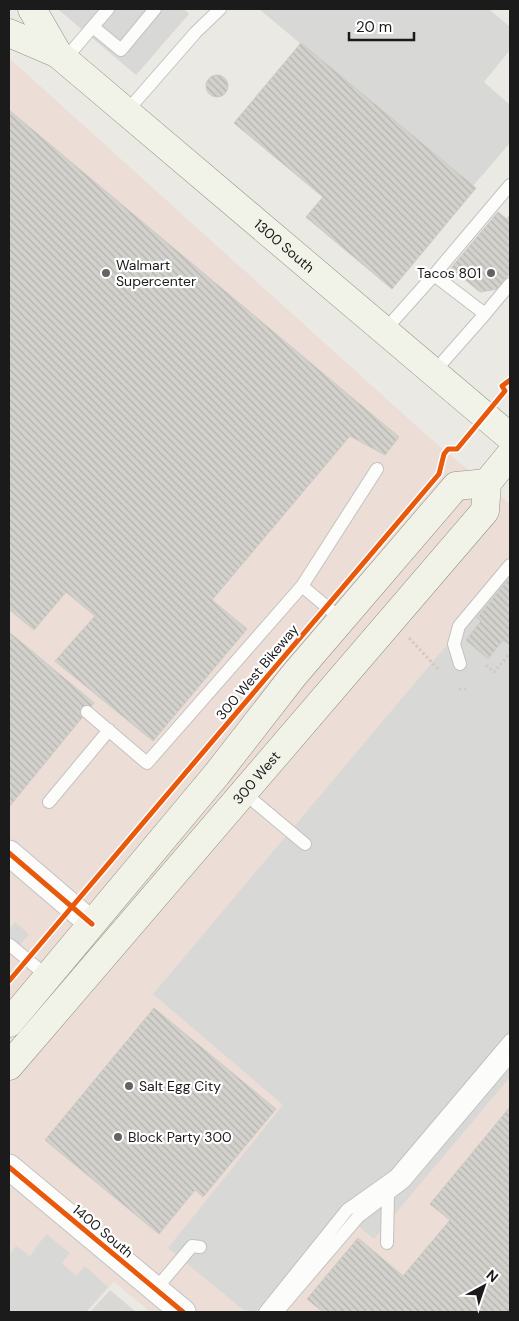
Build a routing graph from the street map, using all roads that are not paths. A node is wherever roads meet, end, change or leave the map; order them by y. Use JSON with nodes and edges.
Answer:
{"nodes":[{"id":1,"x":108,"y":9,"type":"edge"},
{"id":2,"x":156,"y":9,"type":"edge"},
{"id":3,"x":220,"y":9,"type":"edge"},
{"id":4,"x":9,"y":12,"type":"edge"},
{"id":5,"x":37,"y":16,"type":"edge"},
{"id":6,"x":93,"y":27,"type":"junction"},
{"id":7,"x":9,"y":33,"type":"edge"},
{"id":8,"x":62,"y":56,"type":"junction"},
{"id":9,"x":127,"y":112,"type":"junction"},
{"id":10,"x":510,"y":185,"type":"edge"},
{"id":11,"x":434,"y":275,"type":"junction"},
{"id":12,"x":510,"y":284,"type":"edge"},
{"id":13,"x":485,"y":314,"type":"junction"},
{"id":14,"x":384,"y":331,"type":"junction"},
{"id":15,"x":433,"y":373,"type":"junction"},
{"id":16,"x":510,"y":437,"type":"edge"},
{"id":17,"x":510,"y":455,"type":"edge"},
{"id":18,"x":376,"y":469,"type":"dead end"},
{"id":19,"x":487,"y":483,"type":"junction"},
{"id":20,"x":510,"y":565,"type":"edge"},
{"id":21,"x":302,"y":586,"type":"junction"},
{"id":22,"x":341,"y":619,"type":"junction"},
{"id":23,"x":460,"y":664,"type":"dead end"},
{"id":24,"x":87,"y":712,"type":"dead end"},
{"id":25,"x":109,"y":730,"type":"junction"},
{"id":26,"x":243,"y":792,"type":"junction"},
{"id":27,"x":49,"y":802,"type":"dead end"},
{"id":28,"x":305,"y":844,"type":"dead end"},
{"id":29,"x":9,"y":854,"type":"edge"},
{"id":30,"x":92,"y":924,"type":"junction"},
{"id":31,"x":10,"y":945,"type":"dead end"},
{"id":32,"x":48,"y":977,"type":"junction"},
{"id":33,"x":9,"y":1023,"type":"edge"},
{"id":34,"x":510,"y":1040,"type":"edge"},
{"id":35,"x":510,"y":1057,"type":"edge"},
{"id":36,"x":9,"y":1066,"type":"edge"},
{"id":37,"x":478,"y":1086,"type":"junction"},
{"id":38,"x":9,"y":1167,"type":"edge"},
{"id":39,"x":400,"y":1179,"type":"junction"},
{"id":40,"x":388,"y":1194,"type":"junction"},
{"id":41,"x":352,"y":1214,"type":"junction"},
{"id":42,"x":387,"y":1243,"type":"dead end"},
{"id":43,"x":199,"y":1248,"type":"dead end"},
{"id":44,"x":158,"y":1292,"type":"junction"},
{"id":45,"x":271,"y":1311,"type":"edge"},
{"id":46,"x":182,"y":1312,"type":"edge"}],
"edges":[{"from":1,"to":6,"type":"lane"},
{"from":2,"to":6,"type":"lane"},
{"from":3,"to":9,"type":"lane"},
{"from":4,"to":5,"type":"main road"},
{"from":5,"to":8,"type":"main road","name":"1300 South"},
{"from":6,"to":8,"type":"lane"},
{"from":7,"to":8,"type":"main road","name":"1300 South"},
{"from":8,"to":9,"type":"main road","name":"1300 South"},
{"from":9,"to":14,"type":"main road","name":"1300 South"},
{"from":10,"to":11,"type":"lane"},
{"from":11,"to":13,"type":"lane"},
{"from":11,"to":14,"type":"lane"},
{"from":12,"to":13,"type":"lane"},
{"from":13,"to":15,"type":"lane"},
{"from":14,"to":15,"type":"main road","name":"1300 South"},
{"from":15,"to":16,"type":"main road","name":"1300 South"},
{"from":17,"to":19,"type":"main road"},
{"from":18,"to":21,"type":"lane"},
{"from":19,"to":22,"type":"main road"},
{"from":19,"to":26,"type":"main road","name":"300 West"},
{"from":20,"to":23,"type":"lane"},
{"from":21,"to":22,"type":"lane"},
{"from":21,"to":25,"type":"lane"},
{"from":22,"to":30,"type":"main road"},
{"from":24,"to":25,"type":"lane"},
{"from":25,"to":27,"type":"lane"},
{"from":26,"to":28,"type":"lane"},
{"from":26,"to":36,"type":"main road","name":"300 West"},
{"from":29,"to":30,"type":"street"},
{"from":30,"to":32,"type":"main road"},
{"from":31,"to":32,"type":"lane"},
{"from":32,"to":33,"type":"main road"},
{"from":34,"to":37,"type":"lane"},
{"from":35,"to":37,"type":"lane"},
{"from":37,"to":39,"type":"lane"},
{"from":38,"to":44,"type":"street","name":"1400 South"},
{"from":39,"to":40,"type":"lane"},
{"from":39,"to":41,"type":"lane"},
{"from":40,"to":41,"type":"lane"},
{"from":40,"to":42,"type":"lane"},
{"from":41,"to":45,"type":"lane"},
{"from":43,"to":44,"type":"lane"},
{"from":44,"to":46,"type":"street","name":"1400 South"}]}
